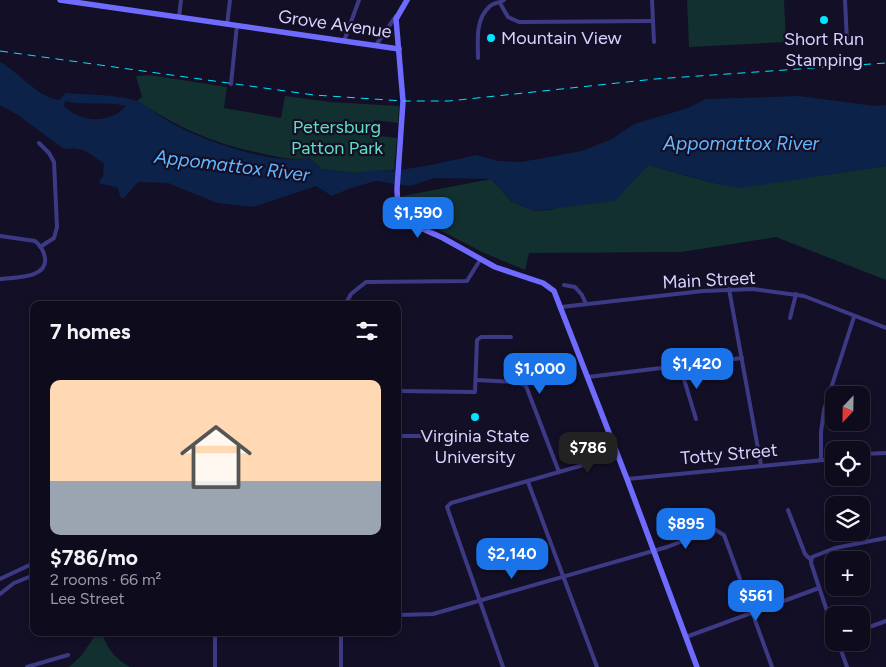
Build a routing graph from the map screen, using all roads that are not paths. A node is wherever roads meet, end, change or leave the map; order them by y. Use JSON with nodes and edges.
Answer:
{"nodes":[{"id":1,"x":60,"y":0,"type":"edge"},
{"id":2,"x":181,"y":0,"type":"edge"},
{"id":3,"x":230,"y":0,"type":"edge"},
{"id":4,"x":360,"y":0,"type":"edge"},
{"id":5,"x":407,"y":0,"type":"edge"},
{"id":6,"x":652,"y":0,"type":"edge"},
{"id":7,"x":845,"y":0,"type":"edge"},
{"id":8,"x":502,"y":1,"type":"edge"},
{"id":9,"x":398,"y":14,"type":"junction"},
{"id":10,"x":179,"y":17,"type":"junction"},
{"id":11,"x":653,"y":21,"type":"junction"},
{"id":12,"x":228,"y":25,"type":"junction"},
{"id":13,"x":238,"y":26,"type":"junction"},
{"id":14,"x":344,"y":41,"type":"junction"},
{"id":15,"x":654,"y":42,"type":"dead end"},
{"id":16,"x":847,"y":42,"type":"dead end"},
{"id":17,"x":376,"y":45,"type":"junction"},
{"id":18,"x":399,"y":49,"type":"junction"},
{"id":19,"x":478,"y":58,"type":"dead end"},
{"id":20,"x":231,"y":84,"type":"dead end"},
{"id":21,"x":39,"y":143,"type":"dead end"},
{"id":22,"x":0,"y":236,"type":"edge"},
{"id":23,"x":40,"y":247,"type":"junction"},
{"id":24,"x":480,"y":260,"type":"junction"},
{"id":25,"x":0,"y":279,"type":"edge"},
{"id":26,"x":564,"y":285,"type":"dead end"},
{"id":27,"x":730,"y":289,"type":"junction"},
{"id":28,"x":796,"y":294,"type":"junction"},
{"id":29,"x":347,"y":301,"type":"edge"},
{"id":30,"x":586,"y":304,"type":"junction"},
{"id":31,"x":560,"y":307,"type":"junction"},
{"id":32,"x":854,"y":317,"type":"junction"},
{"id":33,"x":790,"y":318,"type":"dead end"},
{"id":34,"x":886,"y":328,"type":"edge"},
{"id":35,"x":512,"y":337,"type":"dead end"},
{"id":36,"x":742,"y":358,"type":"junction"},
{"id":37,"x":680,"y":366,"type":"junction"},
{"id":38,"x":588,"y":377,"type":"junction"},
{"id":39,"x":476,"y":380,"type":"junction"},
{"id":40,"x":401,"y":391,"type":"edge"},
{"id":41,"x":696,"y":419,"type":"dead end"},
{"id":42,"x":401,"y":436,"type":"edge"},
{"id":43,"x":476,"y":436,"type":"dead end"},
{"id":44,"x":886,"y":453,"type":"edge"},
{"id":45,"x":870,"y":454,"type":"edge"},
{"id":46,"x":618,"y":455,"type":"junction"},
{"id":47,"x":825,"y":459,"type":"edge"},
{"id":48,"x":821,"y":460,"type":"junction"},
{"id":49,"x":761,"y":465,"type":"junction"},
{"id":50,"x":559,"y":472,"type":"junction"},
{"id":51,"x":627,"y":479,"type":"junction"},
{"id":52,"x":528,"y":482,"type":"junction"},
{"id":53,"x":788,"y":510,"type":"dead end"},
{"id":54,"x":886,"y":538,"type":"edge"},
{"id":55,"x":653,"y":550,"type":"junction"},
{"id":56,"x":811,"y":560,"type":"junction"},
{"id":57,"x":30,"y":565,"type":"edge"},
{"id":58,"x":563,"y":575,"type":"junction"},
{"id":59,"x":30,"y":577,"type":"edge"},
{"id":60,"x":0,"y":579,"type":"edge"},
{"id":61,"x":819,"y":588,"type":"junction"},
{"id":62,"x":0,"y":594,"type":"edge"},
{"id":63,"x":478,"y":600,"type":"junction"},
{"id":64,"x":825,"y":606,"type":"edge"},
{"id":65,"x":753,"y":614,"type":"junction"},
{"id":66,"x":401,"y":615,"type":"edge"},
{"id":67,"x":886,"y":621,"type":"edge"},
{"id":68,"x":870,"y":627,"type":"edge"},
{"id":69,"x":215,"y":636,"type":"edge"},
{"id":70,"x":341,"y":636,"type":"edge"},
{"id":71,"x":686,"y":636,"type":"junction"},
{"id":72,"x":841,"y":651,"type":"edge"},
{"id":73,"x":68,"y":655,"type":"dead end"},
{"id":74,"x":27,"y":667,"type":"edge"},
{"id":75,"x":215,"y":667,"type":"edge"},
{"id":76,"x":341,"y":667,"type":"edge"},
{"id":77,"x":503,"y":667,"type":"edge"},
{"id":78,"x":598,"y":667,"type":"edge"},
{"id":79,"x":697,"y":667,"type":"edge"},
{"id":80,"x":772,"y":667,"type":"edge"},
{"id":81,"x":846,"y":667,"type":"edge"}],
"edges":[{"from":1,"to":10,"type":"main road","name":"Grove Avenue"},
{"from":2,"to":10,"type":"street"},
{"from":3,"to":12,"type":"street"},
{"from":4,"to":14,"type":"street"},
{"from":5,"to":9,"type":"main road"},
{"from":6,"to":11,"type":"street"},
{"from":7,"to":16,"type":"street"},
{"from":8,"to":11,"type":"street"},
{"from":8,"to":19,"type":"street"},
{"from":9,"to":17,"type":"street"},
{"from":9,"to":18,"type":"main road"},
{"from":10,"to":12,"type":"main road","name":"Grove Avenue"},
{"from":11,"to":15,"type":"street"},
{"from":12,"to":13,"type":"main road","name":"Grove Avenue"},
{"from":13,"to":14,"type":"main road","name":"Grove Avenue"},
{"from":13,"to":20,"type":"street"},
{"from":14,"to":17,"type":"main road","name":"Grove Avenue"},
{"from":17,"to":18,"type":"main road","name":"Grove Avenue"},
{"from":18,"to":24,"type":"main road"},
{"from":21,"to":23,"type":"street"},
{"from":22,"to":23,"type":"street"},
{"from":23,"to":25,"type":"street"},
{"from":24,"to":29,"type":"street"},
{"from":24,"to":31,"type":"main road"},
{"from":26,"to":30,"type":"street"},
{"from":27,"to":28,"type":"street","name":"Main Street"},
{"from":27,"to":30,"type":"street","name":"Main Street"},
{"from":27,"to":36,"type":"street"},
{"from":28,"to":32,"type":"street","name":"Main Street"},
{"from":28,"to":33,"type":"street"},
{"from":30,"to":31,"type":"street","name":"Main Street"},
{"from":31,"to":38,"type":"main road"},
{"from":32,"to":34,"type":"street","name":"Main Street"},
{"from":32,"to":48,"type":"street"},
{"from":35,"to":39,"type":"street"},
{"from":36,"to":37,"type":"street"},
{"from":36,"to":49,"type":"street"},
{"from":37,"to":38,"type":"street"},
{"from":37,"to":41,"type":"street"},
{"from":38,"to":46,"type":"main road"},
{"from":39,"to":40,"type":"street"},
{"from":39,"to":50,"type":"street"},
{"from":42,"to":43,"type":"street"},
{"from":44,"to":45,"type":"street"},
{"from":46,"to":50,"type":"street"},
{"from":46,"to":51,"type":"main road"},
{"from":47,"to":48,"type":"street","name":"Totty Street"},
{"from":48,"to":49,"type":"street","name":"Totty Street"},
{"from":49,"to":51,"type":"street","name":"Totty Street"},
{"from":50,"to":52,"type":"street"},
{"from":51,"to":55,"type":"main road"},
{"from":52,"to":58,"type":"street"},
{"from":52,"to":63,"type":"street"},
{"from":53,"to":56,"type":"street"},
{"from":54,"to":56,"type":"street"},
{"from":55,"to":58,"type":"street"},
{"from":55,"to":65,"type":"street"},
{"from":55,"to":71,"type":"main road"},
{"from":56,"to":61,"type":"street"},
{"from":57,"to":60,"type":"street"},
{"from":58,"to":63,"type":"street"},
{"from":58,"to":78,"type":"street"},
{"from":59,"to":62,"type":"street"},
{"from":61,"to":64,"type":"street"},
{"from":61,"to":65,"type":"street"},
{"from":63,"to":66,"type":"street"},
{"from":63,"to":77,"type":"street"},
{"from":65,"to":71,"type":"street"},
{"from":65,"to":80,"type":"street"},
{"from":67,"to":68,"type":"street"},
{"from":69,"to":75,"type":"street"},
{"from":70,"to":76,"type":"street"},
{"from":71,"to":79,"type":"main road"},
{"from":72,"to":81,"type":"street"},
{"from":73,"to":74,"type":"street"}]}
